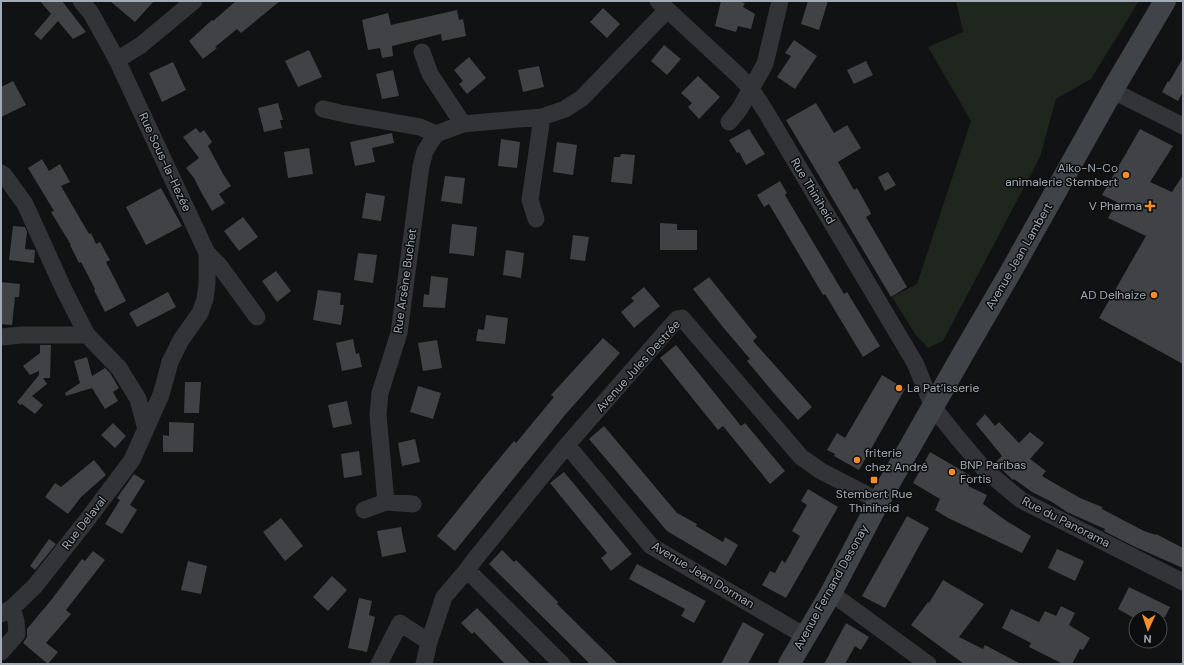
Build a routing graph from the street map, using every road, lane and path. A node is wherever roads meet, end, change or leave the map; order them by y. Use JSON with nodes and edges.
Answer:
{"nodes":[{"id":1,"x":80,"y":1,"type":"edge"},
{"id":2,"x":194,"y":1,"type":"edge"},
{"id":3,"x":780,"y":1,"type":"edge"},
{"id":4,"x":1165,"y":1,"type":"edge"},
{"id":5,"x":662,"y":5,"type":"edge"},
{"id":6,"x":422,"y":52,"type":"dead end"},
{"id":7,"x":117,"y":60,"type":"junction"},
{"id":8,"x":751,"y":89,"type":"junction"},
{"id":9,"x":1113,"y":91,"type":"junction"},
{"id":10,"x":323,"y":109,"type":"dead end"},
{"id":11,"x":542,"y":118,"type":"junction"},
{"id":12,"x":729,"y":122,"type":"dead end"},
{"id":13,"x":463,"y":124,"type":"junction"},
{"id":14,"x":1183,"y":126,"type":"edge"},
{"id":15,"x":436,"y":134,"type":"junction"},
{"id":16,"x":1,"y":173,"type":"edge"},
{"id":17,"x":536,"y":219,"type":"dead end"},
{"id":18,"x":207,"y":253,"type":"junction"},
{"id":19,"x":257,"y":317,"type":"dead end"},
{"id":20,"x":86,"y":335,"type":"junction"},
{"id":21,"x":1,"y":337,"type":"edge"},
{"id":22,"x":933,"y":407,"type":"junction"},
{"id":23,"x":146,"y":429,"type":"junction"},
{"id":24,"x":567,"y":445,"type":"junction"},
{"id":25,"x":879,"y":501,"type":"junction"},
{"id":26,"x":386,"y":502,"type":"junction"},
{"id":27,"x":413,"y":504,"type":"dead end"},
{"id":28,"x":364,"y":510,"type":"dead end"},
{"id":29,"x":467,"y":570,"type":"junction"},
{"id":30,"x":1183,"y":582,"type":"edge"},
{"id":31,"x":830,"y":593,"type":"junction"},
{"id":32,"x":6,"y":611,"type":"edge"},
{"id":33,"x":804,"y":636,"type":"junction"},
{"id":34,"x":429,"y":642,"type":"junction"},
{"id":35,"x":1,"y":652,"type":"edge"},
{"id":36,"x":379,"y":664,"type":"edge"},
{"id":37,"x":424,"y":664,"type":"edge"},
{"id":38,"x":562,"y":664,"type":"edge"},
{"id":39,"x":789,"y":664,"type":"edge"},
{"id":40,"x":928,"y":664,"type":"edge"}],
"edges":[{"from":1,"to":7,"type":"street","name":"Rue Sous-la-Hezée"},
{"from":2,"to":7,"type":"street"},
{"from":3,"to":8,"type":"street"},
{"from":4,"to":9,"type":"main road","name":"Avenue Jean Lambert"},
{"from":5,"to":8,"type":"street","name":"Rue Thiniheid"},
{"from":5,"to":11,"type":"street"},
{"from":6,"to":13,"type":"street"},
{"from":7,"to":18,"type":"street","name":"Rue Sous-la-Hezée"},
{"from":8,"to":12,"type":"street"},
{"from":8,"to":22,"type":"street","name":"Rue Thiniheid"},
{"from":9,"to":14,"type":"street"},
{"from":9,"to":22,"type":"main road","name":"Avenue Jean Lambert"},
{"from":10,"to":15,"type":"street"},
{"from":11,"to":13,"type":"street"},
{"from":11,"to":17,"type":"street"},
{"from":13,"to":15,"type":"street"},
{"from":15,"to":26,"type":"street","name":"Rue Arsène Buchet"},
{"from":16,"to":20,"type":"street"},
{"from":18,"to":19,"type":"street","name":"Rue Sous-la-Hezée"},
{"from":18,"to":23,"type":"street","name":"Rue Delaval"},
{"from":20,"to":21,"type":"street"},
{"from":20,"to":23,"type":"street"},
{"from":22,"to":25,"type":"main road","name":"Avenue Fernand Desonay"},
{"from":22,"to":30,"type":"street","name":"Rue du Panorama"},
{"from":23,"to":32,"type":"street","name":"Rue Delaval"},
{"from":24,"to":25,"type":"street","name":"Avenue Jules Destrée"},
{"from":24,"to":29,"type":"street","name":"Avenue Jules Destrée"},
{"from":24,"to":33,"type":"street","name":"Avenue Jean Dorman"},
{"from":25,"to":31,"type":"main road","name":"Avenue Fernand Desonay"},
{"from":26,"to":27,"type":"street"},
{"from":26,"to":28,"type":"street"},
{"from":29,"to":34,"type":"street","name":"Avenue Jules Destrée"},
{"from":29,"to":38,"type":"street"},
{"from":31,"to":33,"type":"main road","name":"Avenue Fernand Desonay"},
{"from":31,"to":40,"type":"street"},
{"from":32,"to":35,"type":"street","name":"Rue Delaval"},
{"from":33,"to":39,"type":"main road","name":"Avenue Fernand Desonay"},
{"from":34,"to":36,"type":"street"},
{"from":34,"to":37,"type":"street","name":"Avenue Jules Destrée"}]}
